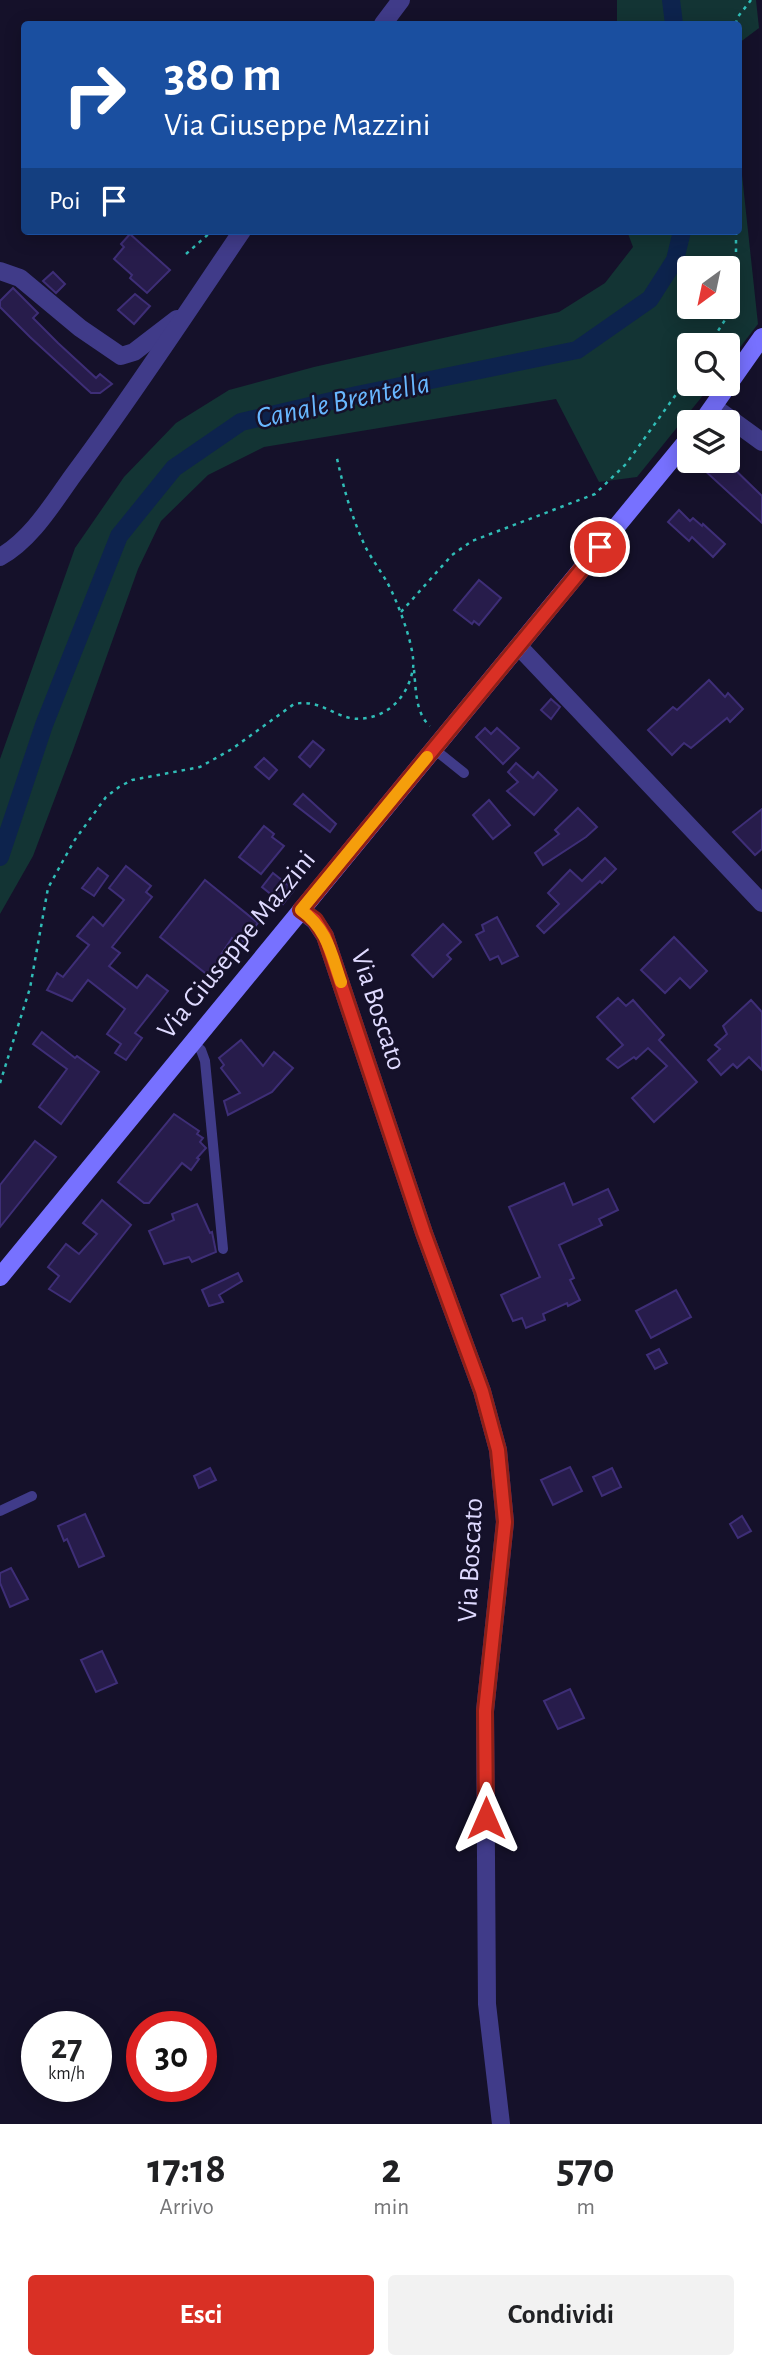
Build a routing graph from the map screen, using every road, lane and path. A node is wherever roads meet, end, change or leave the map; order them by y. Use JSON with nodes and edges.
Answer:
{"nodes":[{"id":1,"x":401,"y":0,"type":"edge"},
{"id":2,"x":751,"y":0,"type":"edge"},
{"id":3,"x":385,"y":21,"type":"edge"},
{"id":4,"x":736,"y":21,"type":"edge"},
{"id":5,"x":207,"y":235,"type":"edge"},
{"id":6,"x":239,"y":235,"type":"edge"},
{"id":7,"x":736,"y":235,"type":"edge"},
{"id":8,"x":186,"y":254,"type":"dead end"},
{"id":9,"x":1,"y":275,"type":"edge"},
{"id":10,"x":184,"y":317,"type":"junction"},
{"id":11,"x":717,"y":333,"type":"edge"},
{"id":12,"x":762,"y":337,"type":"edge"},
{"id":13,"x":677,"y":393,"type":"edge"},
{"id":14,"x":714,"y":407,"type":"junction"},
{"id":15,"x":712,"y":410,"type":"edge"},
{"id":16,"x":762,"y":442,"type":"edge"},
{"id":17,"x":677,"y":453,"type":"edge"},
{"id":18,"x":336,"y":454,"type":"dead end"},
{"id":19,"x":0,"y":557,"type":"edge"},
{"id":20,"x":401,"y":612,"type":"junction"},
{"id":21,"x":517,"y":648,"type":"junction"},
{"id":22,"x":414,"y":667,"type":"junction"},
{"id":23,"x":438,"y":743,"type":"junction"},
{"id":24,"x":464,"y":773,"type":"dead end"},
{"id":25,"x":762,"y":904,"type":"edge"},
{"id":26,"x":301,"y":910,"type":"junction"},
{"id":27,"x":192,"y":1042,"type":"junction"},
{"id":28,"x":0,"y":1083,"type":"edge"},
{"id":29,"x":223,"y":1249,"type":"dead end"},
{"id":30,"x":0,"y":1277,"type":"edge"},
{"id":31,"x":32,"y":1496,"type":"dead end"},
{"id":32,"x":0,"y":1511,"type":"edge"},
{"id":33,"x":501,"y":2124,"type":"edge"}],
"edges":[{"from":1,"to":3,"type":"street"},
{"from":2,"to":4,"type":"path"},
{"from":5,"to":8,"type":"path"},
{"from":6,"to":10,"type":"street"},
{"from":7,"to":11,"type":"path"},
{"from":9,"to":10,"type":"street"},
{"from":10,"to":19,"type":"street"},
{"from":12,"to":14,"type":"main road"},
{"from":13,"to":20,"type":"path"},
{"from":14,"to":15,"type":"main road"},
{"from":14,"to":16,"type":"street"},
{"from":17,"to":21,"type":"main road","name":"Via Giuseppe Mazzini"},
{"from":18,"to":20,"type":"path"},
{"from":20,"to":22,"type":"path"},
{"from":21,"to":23,"type":"main road","name":"Via Giuseppe Mazzini"},
{"from":21,"to":25,"type":"street"},
{"from":22,"to":23,"type":"path"},
{"from":22,"to":28,"type":"path"},
{"from":23,"to":24,"type":"lane"},
{"from":23,"to":26,"type":"main road","name":"Via Giuseppe Mazzini"},
{"from":26,"to":27,"type":"main road","name":"Via Giuseppe Mazzini"},
{"from":26,"to":33,"type":"street","name":"Via Boscato"},
{"from":27,"to":29,"type":"lane"},
{"from":27,"to":30,"type":"main road","name":"Via Giuseppe Mazzini"},
{"from":31,"to":32,"type":"lane"}]}
